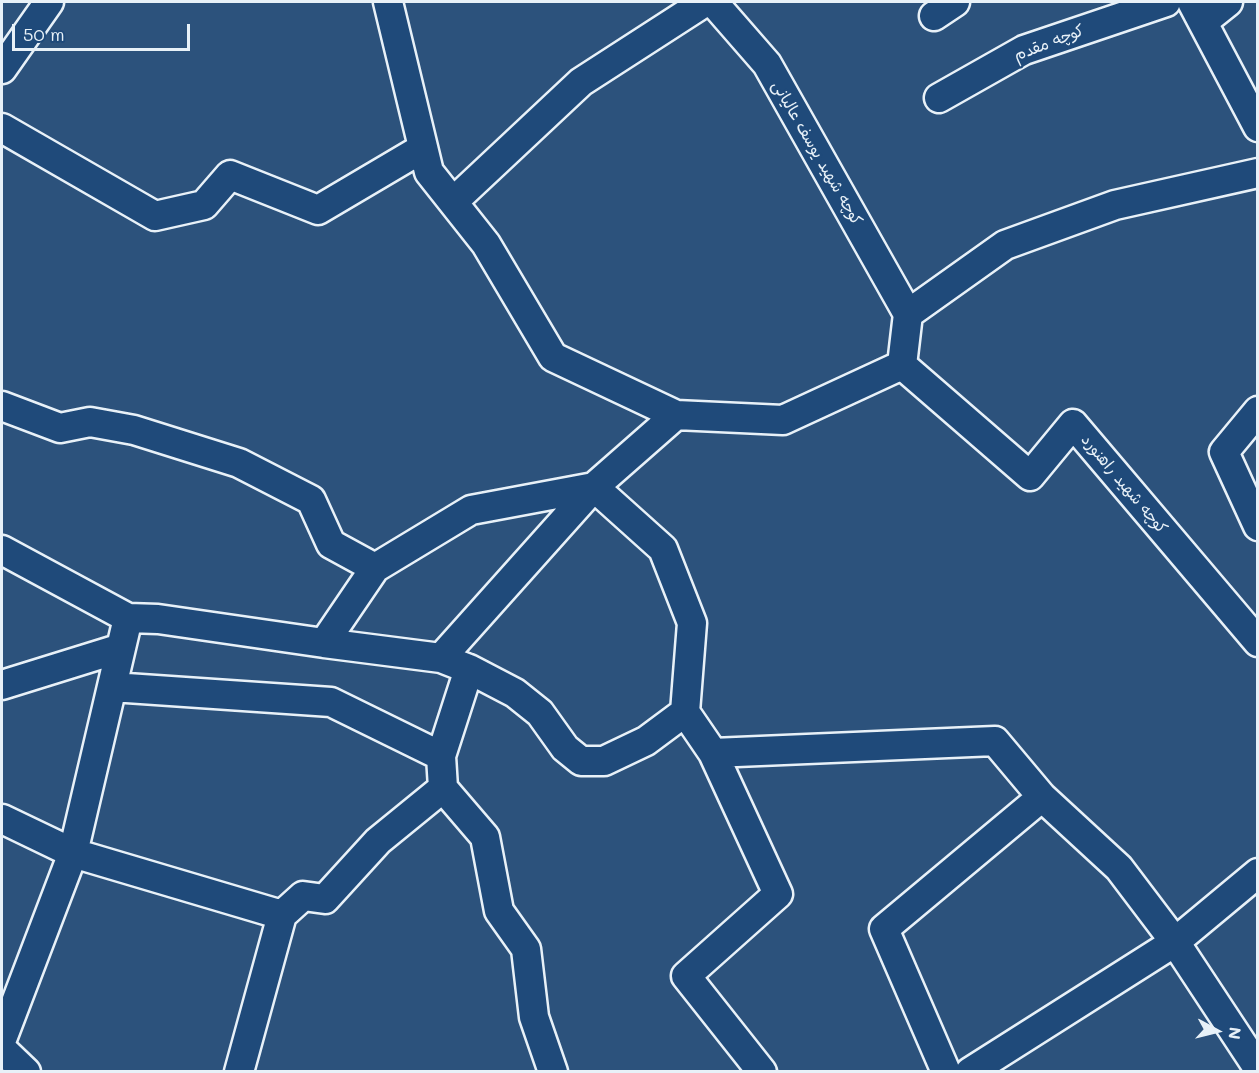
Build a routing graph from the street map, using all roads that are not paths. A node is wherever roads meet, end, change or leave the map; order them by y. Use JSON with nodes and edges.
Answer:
{"nodes":[{"id":1,"x":49,"y":2,"type":"edge"},
{"id":2,"x":388,"y":2,"type":"edge"},
{"id":3,"x":705,"y":2,"type":"edge"},
{"id":4,"x":713,"y":2,"type":"edge"},
{"id":5,"x":1166,"y":2,"type":"edge"},
{"id":6,"x":1228,"y":2,"type":"edge"},
{"id":7,"x":1197,"y":12,"type":"edge"},
{"id":8,"x":2,"y":69,"type":"edge"},
{"id":9,"x":939,"y":98,"type":"dead end"},
{"id":10,"x":1257,"y":127,"type":"edge"},
{"id":11,"x":2,"y":128,"type":"edge"},
{"id":12,"x":423,"y":148,"type":"junction"},
{"id":13,"x":1255,"y":179,"type":"edge"},
{"id":14,"x":453,"y":202,"type":"junction"},
{"id":15,"x":908,"y":314,"type":"junction"},
{"id":16,"x":902,"y":365,"type":"junction"},
{"id":17,"x":2,"y":406,"type":"edge"},
{"id":18,"x":1257,"y":411,"type":"edge"},
{"id":19,"x":676,"y":414,"type":"junction"},
{"id":20,"x":594,"y":487,"type":"junction"},
{"id":21,"x":1257,"y":526,"type":"edge"},
{"id":22,"x":2,"y":550,"type":"edge"},
{"id":23,"x":375,"y":568,"type":"junction"},
{"id":24,"x":128,"y":618,"type":"junction"},
{"id":25,"x":1257,"y":642,"type":"edge"},
{"id":26,"x":324,"y":643,"type":"junction"},
{"id":27,"x":121,"y":648,"type":"junction"},
{"id":28,"x":441,"y":658,"type":"junction"},
{"id":29,"x":470,"y":669,"type":"junction"},
{"id":30,"x":2,"y":685,"type":"edge"},
{"id":31,"x":112,"y":687,"type":"junction"},
{"id":32,"x":685,"y":712,"type":"junction"},
{"id":33,"x":713,"y":753,"type":"junction"},
{"id":34,"x":441,"y":756,"type":"junction"},
{"id":35,"x":443,"y":788,"type":"junction"},
{"id":36,"x":1042,"y":797,"type":"junction"},
{"id":37,"x":2,"y":819,"type":"edge"},
{"id":38,"x":73,"y":853,"type":"junction"},
{"id":39,"x":1257,"y":873,"type":"edge"},
{"id":40,"x":282,"y":915,"type":"junction"},
{"id":41,"x":1175,"y":942,"type":"junction"},
{"id":42,"x":2,"y":1038,"type":"edge"},
{"id":43,"x":2,"y":1049,"type":"edge"},
{"id":44,"x":1257,"y":1068,"type":"edge"},
{"id":45,"x":26,"y":1071,"type":"edge"},
{"id":46,"x":239,"y":1071,"type":"edge"},
{"id":47,"x":554,"y":1071,"type":"edge"},
{"id":48,"x":762,"y":1071,"type":"edge"},
{"id":49,"x":946,"y":1071,"type":"edge"},
{"id":50,"x":970,"y":1071,"type":"edge"}],
"edges":[{"from":1,"to":8,"type":"street"},
{"from":2,"to":12,"type":"street"},
{"from":3,"to":14,"type":"street"},
{"from":4,"to":15,"type":"street","name":"کوچه شهید یوسف عالیانی"},
{"from":5,"to":9,"type":"street","name":"کوچه مقدم"},
{"from":6,"to":7,"type":"street"},
{"from":7,"to":10,"type":"street"},
{"from":11,"to":12,"type":"street"},
{"from":12,"to":14,"type":"street"},
{"from":13,"to":15,"type":"street"},
{"from":14,"to":19,"type":"street"},
{"from":15,"to":16,"type":"street"},
{"from":16,"to":19,"type":"street"},
{"from":16,"to":25,"type":"street","name":"کوچه شهید راهنورد"},
{"from":17,"to":23,"type":"street"},
{"from":18,"to":21,"type":"street"},
{"from":19,"to":20,"type":"street"},
{"from":20,"to":23,"type":"street"},
{"from":20,"to":28,"type":"street"},
{"from":20,"to":32,"type":"street"},
{"from":22,"to":24,"type":"street"},
{"from":23,"to":26,"type":"street"},
{"from":24,"to":26,"type":"street"},
{"from":24,"to":27,"type":"street"},
{"from":26,"to":28,"type":"street"},
{"from":27,"to":30,"type":"street"},
{"from":27,"to":31,"type":"street"},
{"from":28,"to":29,"type":"street"},
{"from":29,"to":32,"type":"street"},
{"from":29,"to":34,"type":"street"},
{"from":31,"to":34,"type":"street"},
{"from":31,"to":38,"type":"street"},
{"from":32,"to":33,"type":"street"},
{"from":33,"to":36,"type":"street"},
{"from":33,"to":48,"type":"street"},
{"from":34,"to":35,"type":"street"},
{"from":35,"to":40,"type":"street"},
{"from":35,"to":47,"type":"street"},
{"from":36,"to":41,"type":"street"},
{"from":36,"to":49,"type":"street"},
{"from":37,"to":38,"type":"street"},
{"from":38,"to":40,"type":"street"},
{"from":38,"to":42,"type":"street"},
{"from":39,"to":41,"type":"street"},
{"from":40,"to":46,"type":"street"},
{"from":41,"to":44,"type":"street"},
{"from":41,"to":50,"type":"street"},
{"from":43,"to":45,"type":"street"}]}
